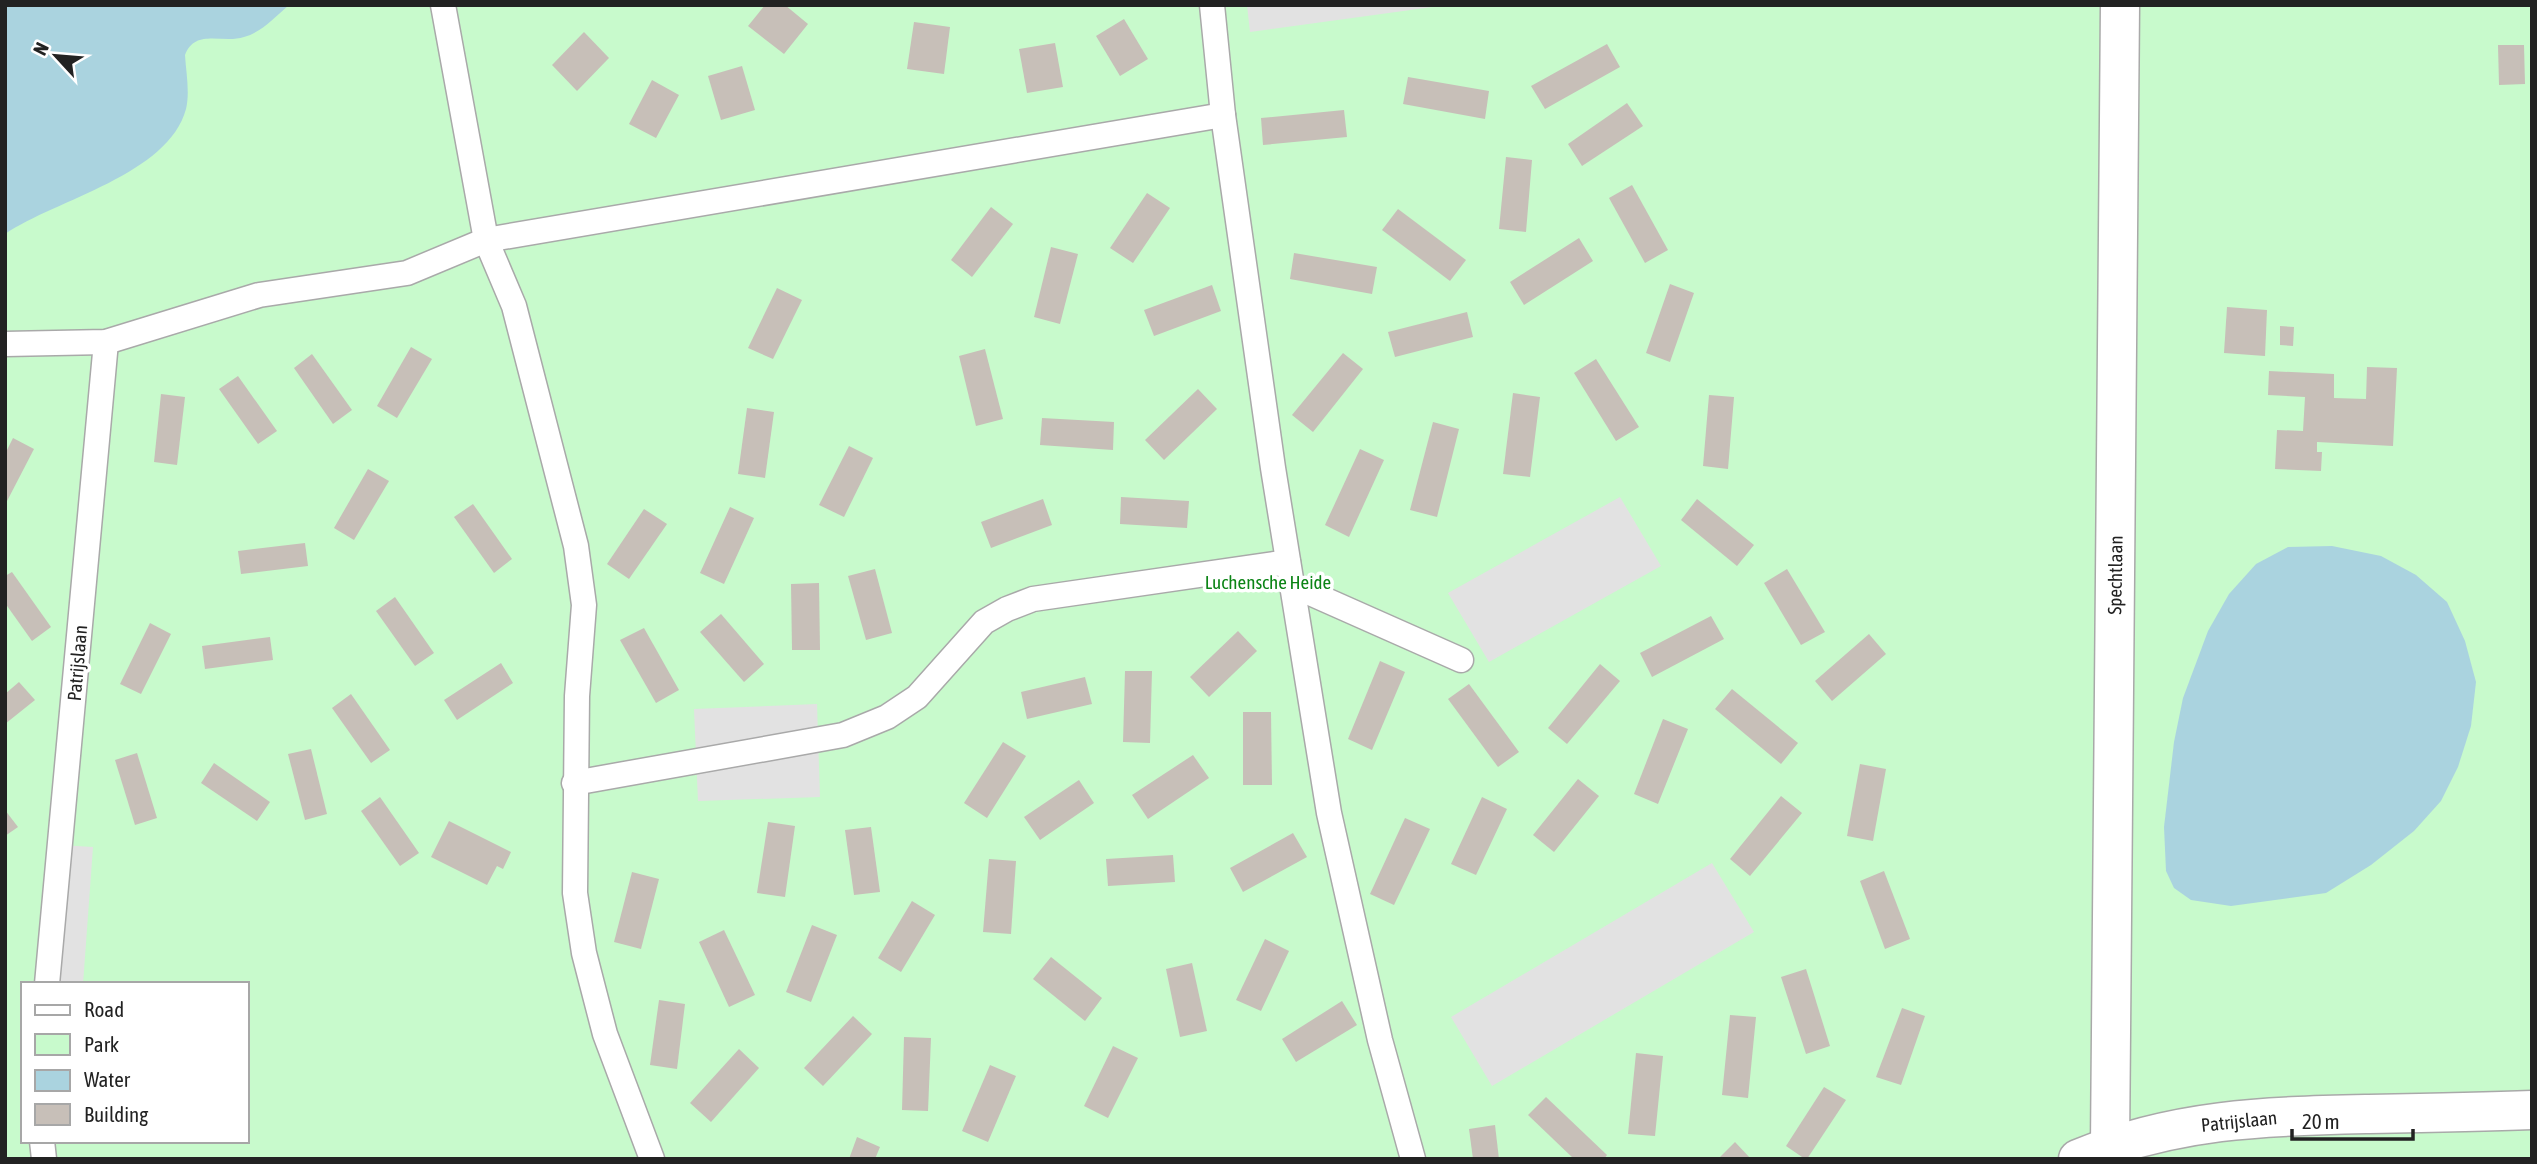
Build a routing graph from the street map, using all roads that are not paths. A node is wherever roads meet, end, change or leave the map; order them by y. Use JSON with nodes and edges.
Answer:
{"nodes":[{"id":1,"x":443,"y":5,"type":"edge"},
{"id":2,"x":1212,"y":5,"type":"edge"},
{"id":3,"x":2120,"y":5,"type":"edge"},
{"id":4,"x":1223,"y":116,"type":"junction"},
{"id":5,"x":486,"y":240,"type":"junction"},
{"id":6,"x":106,"y":342,"type":"junction"},
{"id":7,"x":5,"y":344,"type":"edge"},
{"id":8,"x":1290,"y":574,"type":"junction"},
{"id":9,"x":1461,"y":660,"type":"dead end"},
{"id":10,"x":574,"y":783,"type":"junction"},
{"id":11,"x":47,"y":982,"type":"edge"},
{"id":12,"x":2532,"y":1110,"type":"edge"},
{"id":13,"x":2094,"y":1152,"type":"edge"},
{"id":14,"x":652,"y":1159,"type":"edge"},
{"id":15,"x":1413,"y":1159,"type":"edge"}],
"edges":[{"from":1,"to":5,"type":"lane"},
{"from":2,"to":4,"type":"lane"},
{"from":3,"to":13,"type":"street","name":"Spechtlaan"},
{"from":4,"to":5,"type":"lane"},
{"from":4,"to":8,"type":"lane"},
{"from":5,"to":6,"type":"lane"},
{"from":5,"to":10,"type":"lane"},
{"from":6,"to":7,"type":"lane"},
{"from":6,"to":11,"type":"lane","name":"Patrijslaan"},
{"from":8,"to":9,"type":"lane"},
{"from":8,"to":10,"type":"lane"},
{"from":8,"to":15,"type":"lane"},
{"from":10,"to":14,"type":"lane"},
{"from":12,"to":13,"type":"street","name":"Patrijslaan"}]}
